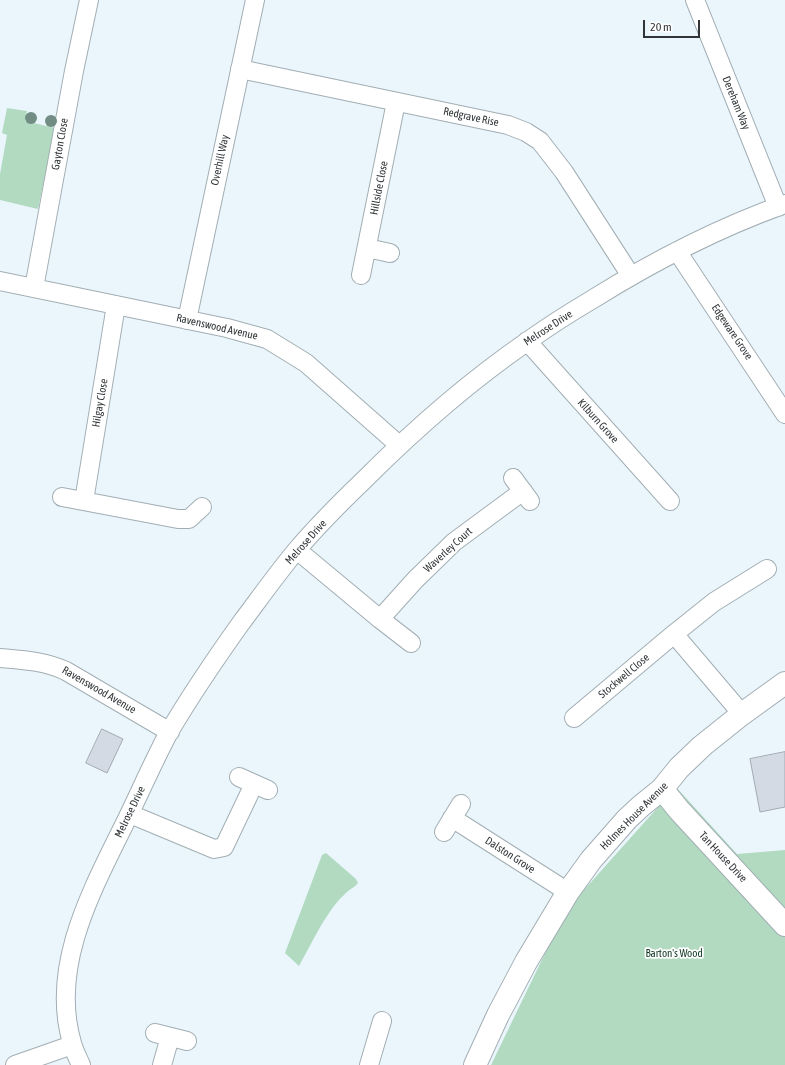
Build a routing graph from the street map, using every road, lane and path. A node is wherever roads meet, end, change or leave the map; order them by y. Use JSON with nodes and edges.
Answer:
{"nodes":[{"id":1,"x":88,"y":0,"type":"edge"},
{"id":2,"x":255,"y":0,"type":"edge"},
{"id":3,"x":695,"y":0,"type":"edge"},
{"id":4,"x":240,"y":69,"type":"junction"},
{"id":5,"x":396,"y":102,"type":"junction"},
{"id":6,"x":781,"y":206,"type":"edge"},
{"id":7,"x":366,"y":248,"type":"junction"},
{"id":8,"x":678,"y":251,"type":"junction"},
{"id":9,"x":390,"y":253,"type":"dead end"},
{"id":10,"x":361,"y":275,"type":"dead end"},
{"id":11,"x":631,"y":276,"type":"junction"},
{"id":12,"x":0,"y":281,"type":"edge"},
{"id":13,"x":34,"y":288,"type":"junction"},
{"id":14,"x":116,"y":306,"type":"junction"},
{"id":15,"x":187,"y":320,"type":"junction"},
{"id":16,"x":527,"y":341,"type":"junction"},
{"id":17,"x":785,"y":414,"type":"edge"},
{"id":18,"x":399,"y":445,"type":"junction"},
{"id":19,"x":522,"y":490,"type":"dead end"},
{"id":20,"x":62,"y":497,"type":"dead end"},
{"id":21,"x":84,"y":500,"type":"junction"},
{"id":22,"x":670,"y":502,"type":"dead end"},
{"id":23,"x":202,"y":507,"type":"dead end"},
{"id":24,"x":297,"y":550,"type":"junction"},
{"id":25,"x":767,"y":569,"type":"dead end"},
{"id":26,"x":380,"y":619,"type":"junction"},
{"id":27,"x":674,"y":634,"type":"junction"},
{"id":28,"x":411,"y":643,"type":"dead end"},
{"id":29,"x":0,"y":658,"type":"edge"},
{"id":30,"x":785,"y":683,"type":"edge"},
{"id":31,"x":742,"y":714,"type":"junction"},
{"id":32,"x":574,"y":718,"type":"dead end"},
{"id":33,"x":170,"y":732,"type":"junction"},
{"id":34,"x":254,"y":783,"type":"dead end"},
{"id":35,"x":662,"y":789,"type":"junction"},
{"id":36,"x":130,"y":814,"type":"junction"},
{"id":37,"x":452,"y":818,"type":"dead end"},
{"id":38,"x":568,"y":892,"type":"junction"},
{"id":39,"x":785,"y":924,"type":"edge"},
{"id":40,"x":382,"y":1021,"type":"dead end"},
{"id":41,"x":171,"y":1037,"type":"dead end"},
{"id":42,"x":72,"y":1045,"type":"junction"},
{"id":43,"x":15,"y":1065,"type":"edge"},
{"id":44,"x":81,"y":1065,"type":"edge"},
{"id":45,"x":162,"y":1065,"type":"edge"},
{"id":46,"x":369,"y":1065,"type":"edge"},
{"id":47,"x":475,"y":1065,"type":"edge"}],
"edges":[{"from":1,"to":13,"type":"street","name":"Gayton Close"},
{"from":2,"to":4,"type":"street","name":"Overhill Way"},
{"from":3,"to":6,"type":"street","name":"Dereham Way"},
{"from":4,"to":5,"type":"street","name":"Redgrave Rise"},
{"from":4,"to":15,"type":"street","name":"Overhill Way"},
{"from":5,"to":7,"type":"street","name":"Hillside Close"},
{"from":5,"to":11,"type":"street","name":"Redgrave Rise"},
{"from":6,"to":8,"type":"street","name":"Melrose Drive"},
{"from":7,"to":9,"type":"street"},
{"from":7,"to":10,"type":"street","name":"Hillside Close"},
{"from":8,"to":11,"type":"street","name":"Melrose Drive"},
{"from":8,"to":17,"type":"street","name":"Edgeware Grove"},
{"from":11,"to":16,"type":"street","name":"Melrose Drive"},
{"from":12,"to":13,"type":"street","name":"Ravenswood Avenue"},
{"from":13,"to":14,"type":"street","name":"Ravenswood Avenue"},
{"from":14,"to":15,"type":"street","name":"Ravenswood Avenue"},
{"from":14,"to":21,"type":"street","name":"Hilgay Close"},
{"from":15,"to":18,"type":"street","name":"Ravenswood Avenue"},
{"from":16,"to":18,"type":"street","name":"Melrose Drive"},
{"from":16,"to":22,"type":"street","name":"Kilburn Grove"},
{"from":18,"to":24,"type":"street","name":"Melrose Drive"},
{"from":19,"to":26,"type":"street","name":"Waverley Court"},
{"from":20,"to":21,"type":"street"},
{"from":21,"to":23,"type":"street"},
{"from":24,"to":26,"type":"street"},
{"from":24,"to":33,"type":"street","name":"Melrose Drive"},
{"from":25,"to":27,"type":"street","name":"Stockwell Close"},
{"from":26,"to":28,"type":"street"},
{"from":27,"to":31,"type":"street"},
{"from":27,"to":32,"type":"street","name":"Stockwell Close"},
{"from":29,"to":33,"type":"street","name":"Ravenswood Avenue"},
{"from":30,"to":31,"type":"main road","name":"Holmes House Avenue"},
{"from":31,"to":35,"type":"main road","name":"Holmes House Avenue"},
{"from":33,"to":36,"type":"street","name":"Melrose Drive"},
{"from":34,"to":36,"type":"street"},
{"from":35,"to":38,"type":"main road","name":"Holmes House Avenue"},
{"from":35,"to":39,"type":"main road","name":"Tan House Drive"},
{"from":36,"to":42,"type":"street","name":"Melrose Drive"},
{"from":37,"to":38,"type":"street","name":"Dalston Grove"},
{"from":38,"to":47,"type":"main road","name":"Holmes House Avenue"},
{"from":40,"to":46,"type":"street"},
{"from":41,"to":45,"type":"street"},
{"from":42,"to":43,"type":"street"},
{"from":42,"to":44,"type":"street","name":"Melrose Drive"}]}
